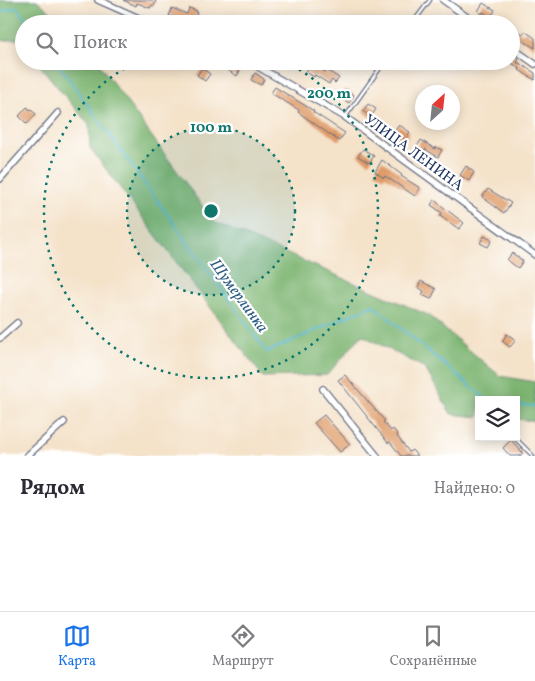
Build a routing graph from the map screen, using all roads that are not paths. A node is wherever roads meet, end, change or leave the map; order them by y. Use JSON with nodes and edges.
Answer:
{"nodes":[{"id":1,"x":98,"y":0,"type":"edge"},
{"id":2,"x":430,"y":0,"type":"edge"},
{"id":3,"x":443,"y":0,"type":"edge"},
{"id":4,"x":132,"y":15,"type":"edge"},
{"id":5,"x":419,"y":15,"type":"edge"},
{"id":6,"x":464,"y":15,"type":"edge"},
{"id":7,"x":520,"y":54,"type":"edge"},
{"id":8,"x":535,"y":64,"type":"edge"},
{"id":9,"x":264,"y":70,"type":"edge"},
{"id":10,"x":379,"y":70,"type":"edge"},
{"id":11,"x":58,"y":113,"type":"dead end"},
{"id":12,"x":346,"y":117,"type":"junction"},
{"id":13,"x":0,"y":179,"type":"edge"},
{"id":14,"x":535,"y":255,"type":"edge"},
{"id":15,"x":17,"y":323,"type":"dead end"},
{"id":16,"x":0,"y":338,"type":"edge"},
{"id":17,"x":323,"y":389,"type":"dead end"},
{"id":18,"x":64,"y":422,"type":"dead end"},
{"id":19,"x":518,"y":441,"type":"edge"},
{"id":20,"x":27,"y":456,"type":"edge"},
{"id":21,"x":378,"y":456,"type":"edge"},
{"id":22,"x":533,"y":456,"type":"edge"}],
"edges":[{"from":1,"to":4,"type":"street"},
{"from":2,"to":5,"type":"lane"},
{"from":3,"to":6,"type":"street"},
{"from":7,"to":8,"type":"street"},
{"from":9,"to":12,"type":"street","name":"УЛИЦА ЛЕНИНА"},
{"from":10,"to":12,"type":"lane"},
{"from":11,"to":13,"type":"street"},
{"from":12,"to":14,"type":"street","name":"УЛИЦА ЛЕНИНА"},
{"from":15,"to":16,"type":"street"},
{"from":17,"to":21,"type":"street"},
{"from":18,"to":20,"type":"street"},
{"from":19,"to":22,"type":"lane"}]}
